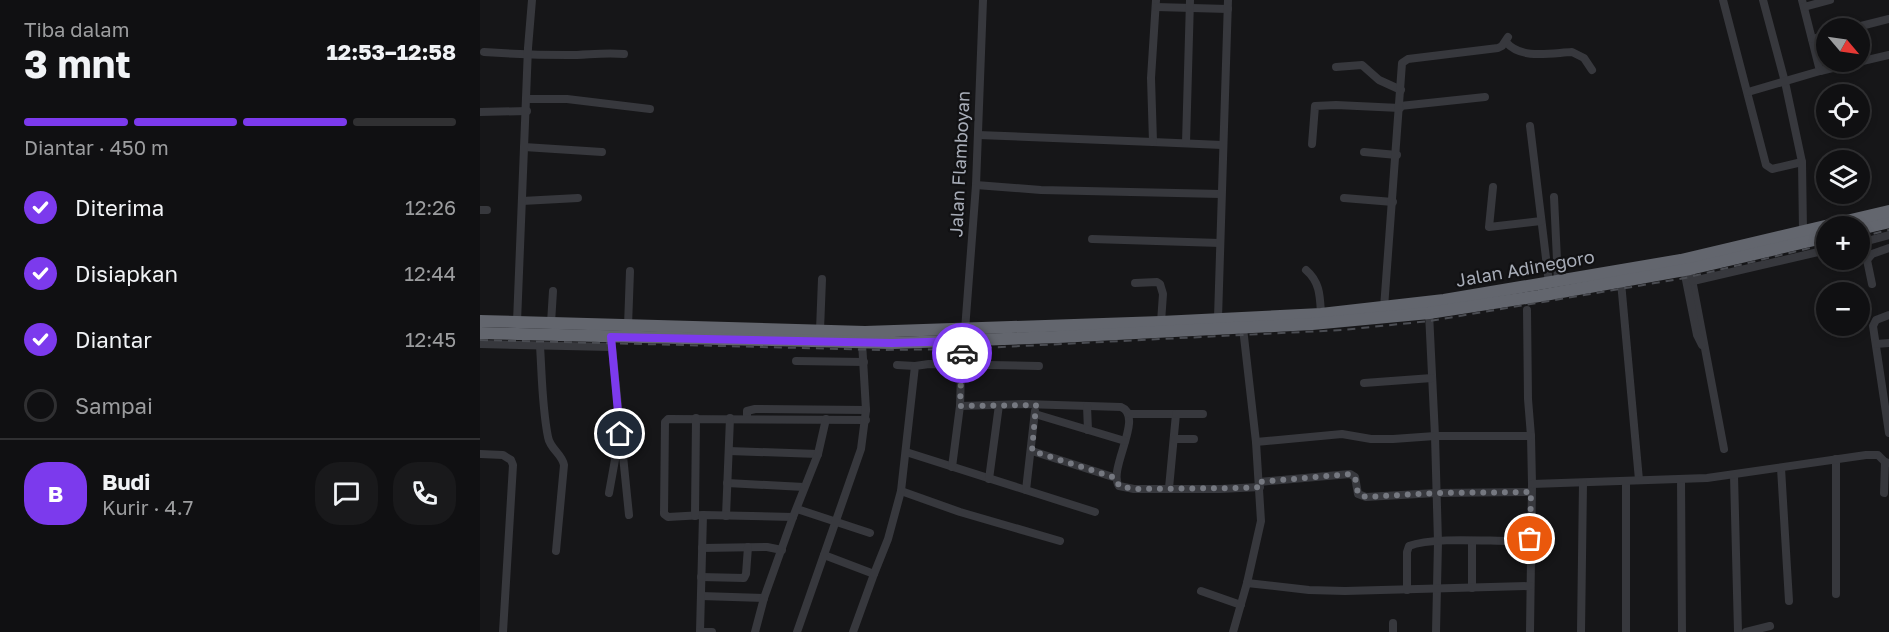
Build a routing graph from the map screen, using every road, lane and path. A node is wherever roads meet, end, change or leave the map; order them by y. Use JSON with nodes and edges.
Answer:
{"nodes":[{"id":1,"x":532,"y":0,"type":"edge"},
{"id":2,"x":983,"y":0,"type":"edge"},
{"id":3,"x":1723,"y":0,"type":"edge"},
{"id":4,"x":1763,"y":0,"type":"edge"},
{"id":5,"x":1830,"y":0,"type":"edge"},
{"id":6,"x":1156,"y":3,"type":"edge"},
{"id":7,"x":1190,"y":4,"type":"edge"},
{"id":8,"x":1228,"y":4,"type":"edge"},
{"id":9,"x":1803,"y":4,"type":"edge"},
{"id":10,"x":1889,"y":19,"type":"edge"},
{"id":11,"x":1870,"y":24,"type":"edge"},
{"id":12,"x":1816,"y":38,"type":"edge"},
{"id":13,"x":1812,"y":39,"type":"junction"},
{"id":14,"x":484,"y":52,"type":"dead end"},
{"id":15,"x":624,"y":54,"type":"dead end"},
{"id":16,"x":528,"y":55,"type":"junction"},
{"id":17,"x":1816,"y":55,"type":"edge"},
{"id":18,"x":1889,"y":55,"type":"edge"},
{"id":19,"x":1870,"y":59,"type":"edge"},
{"id":20,"x":1336,"y":67,"type":"dead end"},
{"id":21,"x":1592,"y":70,"type":"dead end"},
{"id":22,"x":1817,"y":72,"type":"edge"},
{"id":23,"x":1785,"y":82,"type":"junction"},
{"id":24,"x":1401,"y":90,"type":"junction"},
{"id":25,"x":1748,"y":92,"type":"junction"},
{"id":26,"x":1485,"y":97,"type":"dead end"},
{"id":27,"x":526,"y":99,"type":"junction"},
{"id":28,"x":1400,"y":107,"type":"junction"},
{"id":29,"x":650,"y":109,"type":"dead end"},
{"id":30,"x":527,"y":111,"type":"junction"},
{"id":31,"x":480,"y":112,"type":"edge"},
{"id":32,"x":1530,"y":126,"type":"dead end"},
{"id":33,"x":978,"y":135,"type":"junction"},
{"id":34,"x":1152,"y":142,"type":"junction"},
{"id":35,"x":1186,"y":143,"type":"junction"},
{"id":36,"x":1312,"y":144,"type":"dead end"},
{"id":37,"x":1222,"y":145,"type":"junction"},
{"id":38,"x":524,"y":147,"type":"junction"},
{"id":39,"x":602,"y":152,"type":"dead end"},
{"id":40,"x":1364,"y":152,"type":"dead end"},
{"id":41,"x":1397,"y":155,"type":"junction"},
{"id":42,"x":1802,"y":162,"type":"junction"},
{"id":43,"x":976,"y":185,"type":"junction"},
{"id":44,"x":1493,"y":187,"type":"dead end"},
{"id":45,"x":1221,"y":194,"type":"junction"},
{"id":46,"x":578,"y":198,"type":"dead end"},
{"id":47,"x":1344,"y":198,"type":"dead end"},
{"id":48,"x":1554,"y":198,"type":"dead end"},
{"id":49,"x":522,"y":201,"type":"junction"},
{"id":50,"x":1393,"y":202,"type":"junction"},
{"id":51,"x":1889,"y":211,"type":"edge"},
{"id":52,"x":1541,"y":221,"type":"junction"},
{"id":53,"x":1889,"y":222,"type":"edge"},
{"id":54,"x":1870,"y":227,"type":"edge"},
{"id":55,"x":1803,"y":231,"type":"junction"},
{"id":56,"x":1889,"y":235,"type":"edge"},
{"id":57,"x":1092,"y":239,"type":"dead end"},
{"id":58,"x":1816,"y":240,"type":"edge"},
{"id":59,"x":1870,"y":240,"type":"edge"},
{"id":60,"x":1220,"y":243,"type":"junction"},
{"id":61,"x":1889,"y":248,"type":"edge"},
{"id":62,"x":1816,"y":252,"type":"edge"},
{"id":63,"x":1306,"y":270,"type":"dead end"},
{"id":64,"x":630,"y":271,"type":"dead end"},
{"id":65,"x":1689,"y":273,"type":"junction"},
{"id":66,"x":822,"y":279,"type":"dead end"},
{"id":67,"x":1135,"y":282,"type":"dead end"},
{"id":68,"x":1553,"y":282,"type":"junction"},
{"id":69,"x":1621,"y":282,"type":"junction"},
{"id":70,"x":1872,"y":284,"type":"dead end"},
{"id":71,"x":553,"y":291,"type":"dead end"},
{"id":72,"x":1537,"y":291,"type":"junction"},
{"id":73,"x":1516,"y":294,"type":"junction"},
{"id":74,"x":1692,"y":296,"type":"junction"},
{"id":75,"x":1384,"y":308,"type":"junction"},
{"id":76,"x":1527,"y":310,"type":"dead end"},
{"id":77,"x":1429,"y":313,"type":"junction"},
{"id":78,"x":1321,"y":314,"type":"junction"},
{"id":79,"x":1889,"y":315,"type":"edge"},
{"id":80,"x":1218,"y":318,"type":"junction"},
{"id":81,"x":480,"y":321,"type":"edge"},
{"id":82,"x":517,"y":322,"type":"junction"},
{"id":83,"x":1161,"y":322,"type":"junction"},
{"id":84,"x":551,"y":323,"type":"junction"},
{"id":85,"x":628,"y":326,"type":"junction"},
{"id":86,"x":1243,"y":328,"type":"junction"},
{"id":87,"x":820,"y":330,"type":"junction"},
{"id":88,"x":480,"y":333,"type":"edge"},
{"id":89,"x":708,"y":333,"type":"junction"},
{"id":90,"x":722,"y":334,"type":"junction"},
{"id":91,"x":963,"y":336,"type":"junction"},
{"id":92,"x":611,"y":342,"type":"junction"},
{"id":93,"x":862,"y":342,"type":"junction"},
{"id":94,"x":1889,"y":343,"type":"edge"},
{"id":95,"x":480,"y":344,"type":"edge"},
{"id":96,"x":1876,"y":344,"type":"junction"},
{"id":97,"x":540,"y":346,"type":"junction"},
{"id":98,"x":796,"y":361,"type":"dead end"},
{"id":99,"x":864,"y":362,"type":"junction"},
{"id":100,"x":897,"y":365,"type":"dead end"},
{"id":101,"x":963,"y":365,"type":"junction"},
{"id":102,"x":915,"y":366,"type":"junction"},
{"id":103,"x":1039,"y":366,"type":"dead end"},
{"id":104,"x":1432,"y":378,"type":"junction"},
{"id":105,"x":1364,"y":383,"type":"dead end"},
{"id":106,"x":999,"y":405,"type":"junction"},
{"id":107,"x":960,"y":406,"type":"junction"},
{"id":108,"x":1087,"y":406,"type":"junction"},
{"id":109,"x":1036,"y":410,"type":"junction"},
{"id":110,"x":1888,"y":413,"type":"edge"},
{"id":111,"x":1129,"y":414,"type":"junction"},
{"id":112,"x":1176,"y":414,"type":"junction"},
{"id":113,"x":1203,"y":414,"type":"dead end"},
{"id":114,"x":866,"y":415,"type":"junction"},
{"id":115,"x":696,"y":418,"type":"junction"},
{"id":116,"x":730,"y":418,"type":"junction"},
{"id":117,"x":747,"y":419,"type":"junction"},
{"id":118,"x":826,"y":419,"type":"junction"},
{"id":119,"x":1088,"y":430,"type":"junction"},
{"id":120,"x":1889,"y":433,"type":"edge"},
{"id":121,"x":620,"y":434,"type":"junction"},
{"id":122,"x":1435,"y":436,"type":"junction"},
{"id":123,"x":1531,"y":436,"type":"junction"},
{"id":124,"x":1174,"y":439,"type":"junction"},
{"id":125,"x":1194,"y":439,"type":"dead end"},
{"id":126,"x":1125,"y":441,"type":"junction"},
{"id":127,"x":1256,"y":442,"type":"junction"},
{"id":128,"x":1724,"y":449,"type":"dead end"},
{"id":129,"x":729,"y":451,"type":"junction"},
{"id":130,"x":1032,"y":451,"type":"junction"},
{"id":131,"x":906,"y":452,"type":"junction"},
{"id":132,"x":480,"y":454,"type":"edge"},
{"id":133,"x":818,"y":454,"type":"junction"},
{"id":134,"x":1836,"y":459,"type":"junction"},
{"id":135,"x":1887,"y":463,"type":"edge"},
{"id":136,"x":952,"y":467,"type":"junction"},
{"id":137,"x":1781,"y":468,"type":"junction"},
{"id":138,"x":1734,"y":475,"type":"junction"},
{"id":139,"x":1116,"y":478,"type":"junction"},
{"id":140,"x":989,"y":479,"type":"junction"},
{"id":141,"x":1639,"y":480,"type":"junction"},
{"id":142,"x":1681,"y":480,"type":"junction"},
{"id":143,"x":1626,"y":481,"type":"junction"},
{"id":144,"x":727,"y":483,"type":"junction"},
{"id":145,"x":1583,"y":483,"type":"junction"},
{"id":146,"x":1260,"y":484,"type":"junction"},
{"id":147,"x":804,"y":487,"type":"junction"},
{"id":148,"x":1170,"y":488,"type":"junction"},
{"id":149,"x":1531,"y":488,"type":"junction"},
{"id":150,"x":1026,"y":490,"type":"junction"},
{"id":151,"x":902,"y":491,"type":"junction"},
{"id":152,"x":609,"y":493,"type":"dead end"},
{"id":153,"x":1436,"y":493,"type":"junction"},
{"id":154,"x":1884,"y":493,"type":"dead end"},
{"id":155,"x":1095,"y":512,"type":"dead end"},
{"id":156,"x":795,"y":513,"type":"junction"},
{"id":157,"x":629,"y":515,"type":"dead end"},
{"id":158,"x":699,"y":515,"type":"junction"},
{"id":159,"x":726,"y":516,"type":"junction"},
{"id":160,"x":836,"y":521,"type":"junction"},
{"id":161,"x":870,"y":533,"type":"dead end"},
{"id":162,"x":1060,"y":541,"type":"dead end"},
{"id":163,"x":1509,"y":541,"type":"dead end"},
{"id":164,"x":1438,"y":542,"type":"junction"},
{"id":165,"x":1472,"y":542,"type":"junction"},
{"id":166,"x":748,"y":547,"type":"junction"},
{"id":167,"x":702,"y":548,"type":"junction"},
{"id":168,"x":782,"y":550,"type":"junction"},
{"id":169,"x":556,"y":551,"type":"dead end"},
{"id":170,"x":824,"y":555,"type":"junction"},
{"id":171,"x":874,"y":574,"type":"junction"},
{"id":172,"x":701,"y":577,"type":"junction"},
{"id":173,"x":1247,"y":583,"type":"junction"},
{"id":174,"x":1530,"y":586,"type":"junction"},
{"id":175,"x":1472,"y":588,"type":"junction"},
{"id":176,"x":1407,"y":590,"type":"junction"},
{"id":177,"x":1437,"y":590,"type":"junction"},
{"id":178,"x":1201,"y":591,"type":"dead end"},
{"id":179,"x":1836,"y":594,"type":"dead end"},
{"id":180,"x":701,"y":596,"type":"junction"},
{"id":181,"x":764,"y":598,"type":"junction"},
{"id":182,"x":1789,"y":601,"type":"dead end"},
{"id":183,"x":1241,"y":605,"type":"junction"},
{"id":184,"x":1770,"y":626,"type":"dead end"},
{"id":185,"x":503,"y":632,"type":"edge"},
{"id":186,"x":700,"y":632,"type":"edge"},
{"id":187,"x":712,"y":632,"type":"edge"},
{"id":188,"x":755,"y":632,"type":"edge"},
{"id":189,"x":797,"y":632,"type":"edge"},
{"id":190,"x":852,"y":632,"type":"edge"},
{"id":191,"x":1233,"y":632,"type":"edge"},
{"id":192,"x":1436,"y":632,"type":"edge"},
{"id":193,"x":1530,"y":632,"type":"edge"},
{"id":194,"x":1581,"y":632,"type":"edge"},
{"id":195,"x":1626,"y":632,"type":"edge"},
{"id":196,"x":1682,"y":632,"type":"edge"},
{"id":197,"x":1738,"y":632,"type":"edge"},
{"id":198,"x":1746,"y":632,"type":"edge"}],
"edges":[{"from":1,"to":16,"type":"street"},
{"from":2,"to":33,"type":"street","name":"Jalan Flamboyan"},
{"from":3,"to":25,"type":"street"},
{"from":4,"to":23,"type":"street"},
{"from":5,"to":9,"type":"street"},
{"from":6,"to":7,"type":"street"},
{"from":6,"to":34,"type":"street"},
{"from":7,"to":8,"type":"street"},
{"from":7,"to":35,"type":"street"},
{"from":8,"to":37,"type":"street"},
{"from":9,"to":13,"type":"street"},
{"from":10,"to":11,"type":"street"},
{"from":12,"to":13,"type":"street"},
{"from":13,"to":17,"type":"street"},
{"from":14,"to":16,"type":"street"},
{"from":15,"to":16,"type":"street"},
{"from":16,"to":27,"type":"street"},
{"from":18,"to":19,"type":"street"},
{"from":20,"to":24,"type":"street"},
{"from":21,"to":24,"type":"street"},
{"from":22,"to":23,"type":"street"},
{"from":23,"to":25,"type":"street"},
{"from":23,"to":42,"type":"street"},
{"from":24,"to":28,"type":"street"},
{"from":25,"to":42,"type":"street"},
{"from":26,"to":28,"type":"street"},
{"from":27,"to":29,"type":"street"},
{"from":27,"to":30,"type":"street"},
{"from":28,"to":36,"type":"street"},
{"from":28,"to":41,"type":"street"},
{"from":30,"to":31,"type":"street"},
{"from":30,"to":38,"type":"street"},
{"from":32,"to":52,"type":"street"},
{"from":33,"to":34,"type":"street"},
{"from":33,"to":43,"type":"street","name":"Jalan Flamboyan"},
{"from":34,"to":35,"type":"street"},
{"from":35,"to":37,"type":"street"},
{"from":37,"to":45,"type":"street"},
{"from":38,"to":39,"type":"street"},
{"from":38,"to":49,"type":"street"},
{"from":40,"to":41,"type":"street"},
{"from":41,"to":50,"type":"street"},
{"from":42,"to":55,"type":"street"},
{"from":43,"to":45,"type":"street"},
{"from":43,"to":91,"type":"street","name":"Jalan Flamboyan"},
{"from":44,"to":52,"type":"street"},
{"from":45,"to":60,"type":"street"},
{"from":46,"to":49,"type":"street"},
{"from":47,"to":50,"type":"street"},
{"from":48,"to":68,"type":"street"},
{"from":49,"to":82,"type":"street"},
{"from":50,"to":75,"type":"street"},
{"from":51,"to":55,"type":"highway","name":"Jalan Adinegoro"},
{"from":52,"to":68,"type":"street"},
{"from":53,"to":54,"type":"highway"},
{"from":55,"to":68,"type":"highway","name":"Jalan Adinegoro"},
{"from":56,"to":59,"type":"street"},
{"from":57,"to":60,"type":"street"},
{"from":58,"to":65,"type":"highway"},
{"from":60,"to":80,"type":"street"},
{"from":61,"to":70,"type":"street"},
{"from":62,"to":65,"type":"street"},
{"from":63,"to":78,"type":"street"},
{"from":64,"to":85,"type":"street"},
{"from":65,"to":69,"type":"highway"},
{"from":65,"to":74,"type":"street"},
{"from":65,"to":74,"type":"street"},
{"from":66,"to":87,"type":"street"},
{"from":67,"to":83,"type":"street"},
{"from":68,"to":72,"type":"highway","name":"Jalan Adinegoro"},
{"from":69,"to":72,"type":"highway"},
{"from":69,"to":141,"type":"street"},
{"from":71,"to":84,"type":"street"},
{"from":72,"to":73,"type":"highway"},
{"from":73,"to":75,"type":"highway","name":"Jalan Adinegoro"},
{"from":73,"to":77,"type":"highway"},
{"from":74,"to":128,"type":"street"},
{"from":75,"to":78,"type":"highway","name":"Jalan Adinegoro"},
{"from":76,"to":123,"type":"street"},
{"from":77,"to":86,"type":"highway"},
{"from":77,"to":104,"type":"street"},
{"from":78,"to":80,"type":"highway","name":"Jalan Adinegoro"},
{"from":79,"to":96,"type":"street"},
{"from":80,"to":83,"type":"highway","name":"Jalan Adinegoro"},
{"from":81,"to":82,"type":"highway"},
{"from":82,"to":84,"type":"highway"},
{"from":83,"to":91,"type":"highway","name":"Jalan Adinegoro"},
{"from":84,"to":85,"type":"highway"},
{"from":85,"to":89,"type":"highway"},
{"from":86,"to":91,"type":"highway"},
{"from":86,"to":127,"type":"street"},
{"from":87,"to":90,"type":"highway"},
{"from":87,"to":91,"type":"highway"},
{"from":88,"to":92,"type":"highway"},
{"from":89,"to":90,"type":"highway"},
{"from":89,"to":92,"type":"highway"},
{"from":90,"to":93,"type":"highway"},
{"from":91,"to":93,"type":"highway"},
{"from":91,"to":101,"type":"street","name":"Jalan Flamboyan"},
{"from":92,"to":97,"type":"street"},
{"from":92,"to":121,"type":"street"},
{"from":93,"to":99,"type":"street"},
{"from":94,"to":96,"type":"street"},
{"from":95,"to":97,"type":"street"},
{"from":96,"to":110,"type":"street"},
{"from":97,"to":169,"type":"street"},
{"from":98,"to":99,"type":"street"},
{"from":99,"to":114,"type":"street"},
{"from":100,"to":102,"type":"street"},
{"from":101,"to":102,"type":"street"},
{"from":101,"to":103,"type":"street"},
{"from":101,"to":107,"type":"street","name":"Jalan Flamboyan"},
{"from":102,"to":131,"type":"street"},
{"from":104,"to":105,"type":"street"},
{"from":104,"to":122,"type":"street"},
{"from":106,"to":107,"type":"street"},
{"from":106,"to":109,"type":"street"},
{"from":106,"to":140,"type":"street"},
{"from":107,"to":136,"type":"street","name":"Jalan Flamboyan"},
{"from":108,"to":109,"type":"street"},
{"from":108,"to":111,"type":"street"},
{"from":108,"to":119,"type":"street"},
{"from":109,"to":119,"type":"street"},
{"from":109,"to":130,"type":"street"},
{"from":110,"to":120,"type":"street"},
{"from":111,"to":112,"type":"street"},
{"from":111,"to":126,"type":"street"},
{"from":112,"to":113,"type":"street"},
{"from":112,"to":124,"type":"street"},
{"from":114,"to":117,"type":"street"},
{"from":114,"to":118,"type":"street"},
{"from":114,"to":160,"type":"street"},
{"from":115,"to":116,"type":"street"},
{"from":115,"to":158,"type":"street"},
{"from":115,"to":158,"type":"street"},
{"from":116,"to":117,"type":"street"},
{"from":116,"to":129,"type":"street"},
{"from":117,"to":118,"type":"street"},
{"from":118,"to":133,"type":"street"},
{"from":119,"to":126,"type":"street"},
{"from":121,"to":152,"type":"street"},
{"from":121,"to":157,"type":"street"},
{"from":122,"to":123,"type":"street"},
{"from":122,"to":127,"type":"street"},
{"from":122,"to":153,"type":"street"},
{"from":123,"to":149,"type":"street"},
{"from":124,"to":125,"type":"street"},
{"from":124,"to":148,"type":"street"},
{"from":126,"to":139,"type":"street"},
{"from":127,"to":146,"type":"street"},
{"from":129,"to":133,"type":"street"},
{"from":129,"to":144,"type":"street"},
{"from":130,"to":139,"type":"street"},
{"from":130,"to":150,"type":"street"},
{"from":131,"to":136,"type":"street"},
{"from":131,"to":151,"type":"street"},
{"from":132,"to":185,"type":"street"},
{"from":133,"to":147,"type":"street"},
{"from":134,"to":135,"type":"street"},
{"from":134,"to":137,"type":"street"},
{"from":134,"to":179,"type":"street"},
{"from":135,"to":154,"type":"street"},
{"from":136,"to":140,"type":"street"},
{"from":137,"to":138,"type":"street"},
{"from":137,"to":182,"type":"street"},
{"from":138,"to":142,"type":"street"},
{"from":138,"to":197,"type":"street"},
{"from":139,"to":148,"type":"street"},
{"from":140,"to":150,"type":"street"},
{"from":141,"to":142,"type":"street"},
{"from":141,"to":143,"type":"street"},
{"from":142,"to":196,"type":"street"},
{"from":143,"to":145,"type":"street"},
{"from":143,"to":195,"type":"street"},
{"from":144,"to":147,"type":"street"},
{"from":144,"to":159,"type":"street"},
{"from":145,"to":149,"type":"street"},
{"from":145,"to":194,"type":"street"},
{"from":146,"to":148,"type":"street"},
{"from":146,"to":153,"type":"street"},
{"from":146,"to":173,"type":"street"},
{"from":147,"to":156,"type":"street"},
{"from":149,"to":153,"type":"street"},
{"from":149,"to":174,"type":"street"},
{"from":150,"to":155,"type":"street"},
{"from":151,"to":162,"type":"street"},
{"from":151,"to":171,"type":"street"},
{"from":153,"to":164,"type":"street"},
{"from":156,"to":159,"type":"street"},
{"from":156,"to":160,"type":"street"},
{"from":156,"to":168,"type":"street"},
{"from":158,"to":159,"type":"street"},
{"from":158,"to":167,"type":"street"},
{"from":160,"to":161,"type":"street"},
{"from":160,"to":170,"type":"street"},
{"from":163,"to":165,"type":"street"},
{"from":164,"to":165,"type":"street"},
{"from":164,"to":176,"type":"street"},
{"from":164,"to":177,"type":"street"},
{"from":165,"to":175,"type":"street"},
{"from":166,"to":167,"type":"street"},
{"from":166,"to":168,"type":"street"},
{"from":166,"to":172,"type":"street"},
{"from":167,"to":172,"type":"street"},
{"from":168,"to":181,"type":"street"},
{"from":170,"to":171,"type":"street"},
{"from":170,"to":189,"type":"street"},
{"from":171,"to":190,"type":"street"},
{"from":172,"to":180,"type":"street"},
{"from":173,"to":176,"type":"street"},
{"from":173,"to":183,"type":"street"},
{"from":174,"to":175,"type":"street"},
{"from":174,"to":193,"type":"street"},
{"from":175,"to":177,"type":"street"},
{"from":176,"to":177,"type":"street"},
{"from":177,"to":192,"type":"street"},
{"from":178,"to":183,"type":"street"},
{"from":180,"to":181,"type":"street"},
{"from":180,"to":186,"type":"street"},
{"from":181,"to":188,"type":"street"},
{"from":183,"to":191,"type":"street"},
{"from":184,"to":198,"type":"street"},
{"from":186,"to":187,"type":"street"}]}
